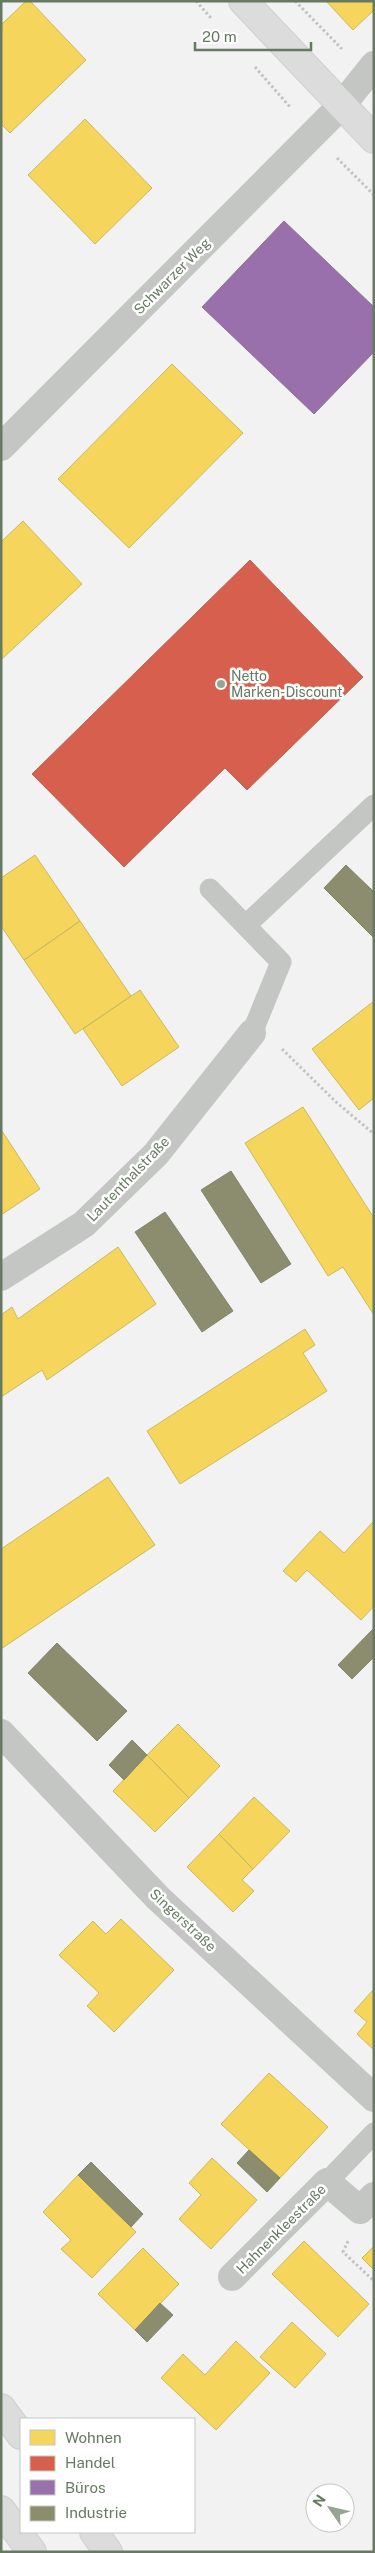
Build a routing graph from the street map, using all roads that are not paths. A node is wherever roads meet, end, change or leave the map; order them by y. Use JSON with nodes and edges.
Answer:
{"nodes":[{"id":1,"x":243,"y":1,"type":"edge"},
{"id":2,"x":370,"y":70,"type":"edge"},
{"id":3,"x":342,"y":105,"type":"junction"},
{"id":4,"x":374,"y":139,"type":"edge"},
{"id":5,"x":1,"y":447,"type":"edge"},
{"id":6,"x":374,"y":805,"type":"edge"},
{"id":7,"x":210,"y":889,"type":"dead end"},
{"id":8,"x":246,"y":925,"type":"junction"},
{"id":9,"x":252,"y":1033,"type":"joint"},
{"id":10,"x":1,"y":1277,"type":"edge"},
{"id":11,"x":1,"y":1733,"type":"edge"},
{"id":12,"x":374,"y":2098,"type":"edge"},
{"id":13,"x":374,"y":2133,"type":"edge"},
{"id":14,"x":328,"y":2182,"type":"junction"},
{"id":15,"x":367,"y":2203,"type":"edge"},
{"id":16,"x":232,"y":2277,"type":"dead end"},
{"id":17,"x":1,"y":2408,"type":"edge"},
{"id":18,"x":20,"y":2434,"type":"edge"},
{"id":19,"x":1,"y":2510,"type":"edge"},
{"id":20,"x":95,"y":2533,"type":"edge"},
{"id":21,"x":32,"y":2552,"type":"edge"},
{"id":22,"x":108,"y":2552,"type":"edge"}],
"edges":[{"from":1,"to":3,"type":"main road"},
{"from":2,"to":3,"type":"street","name":"Schwarzer Weg"},
{"from":3,"to":4,"type":"main road"},
{"from":3,"to":5,"type":"street","name":"Schwarzer Weg"},
{"from":6,"to":8,"type":"lane"},
{"from":7,"to":8,"type":"lane"},
{"from":8,"to":9,"type":"lane"},
{"from":9,"to":10,"type":"street","name":"Lautenthalstraße"},
{"from":11,"to":12,"type":"street","name":"Singerstraße"},
{"from":13,"to":14,"type":"lane"},
{"from":14,"to":15,"type":"street","name":"Hahnenkleestraße"},
{"from":14,"to":16,"type":"street","name":"Hahnenkleestraße"},
{"from":17,"to":18,"type":"main road"},
{"from":19,"to":21,"type":"main road"},
{"from":20,"to":22,"type":"main road"}]}
